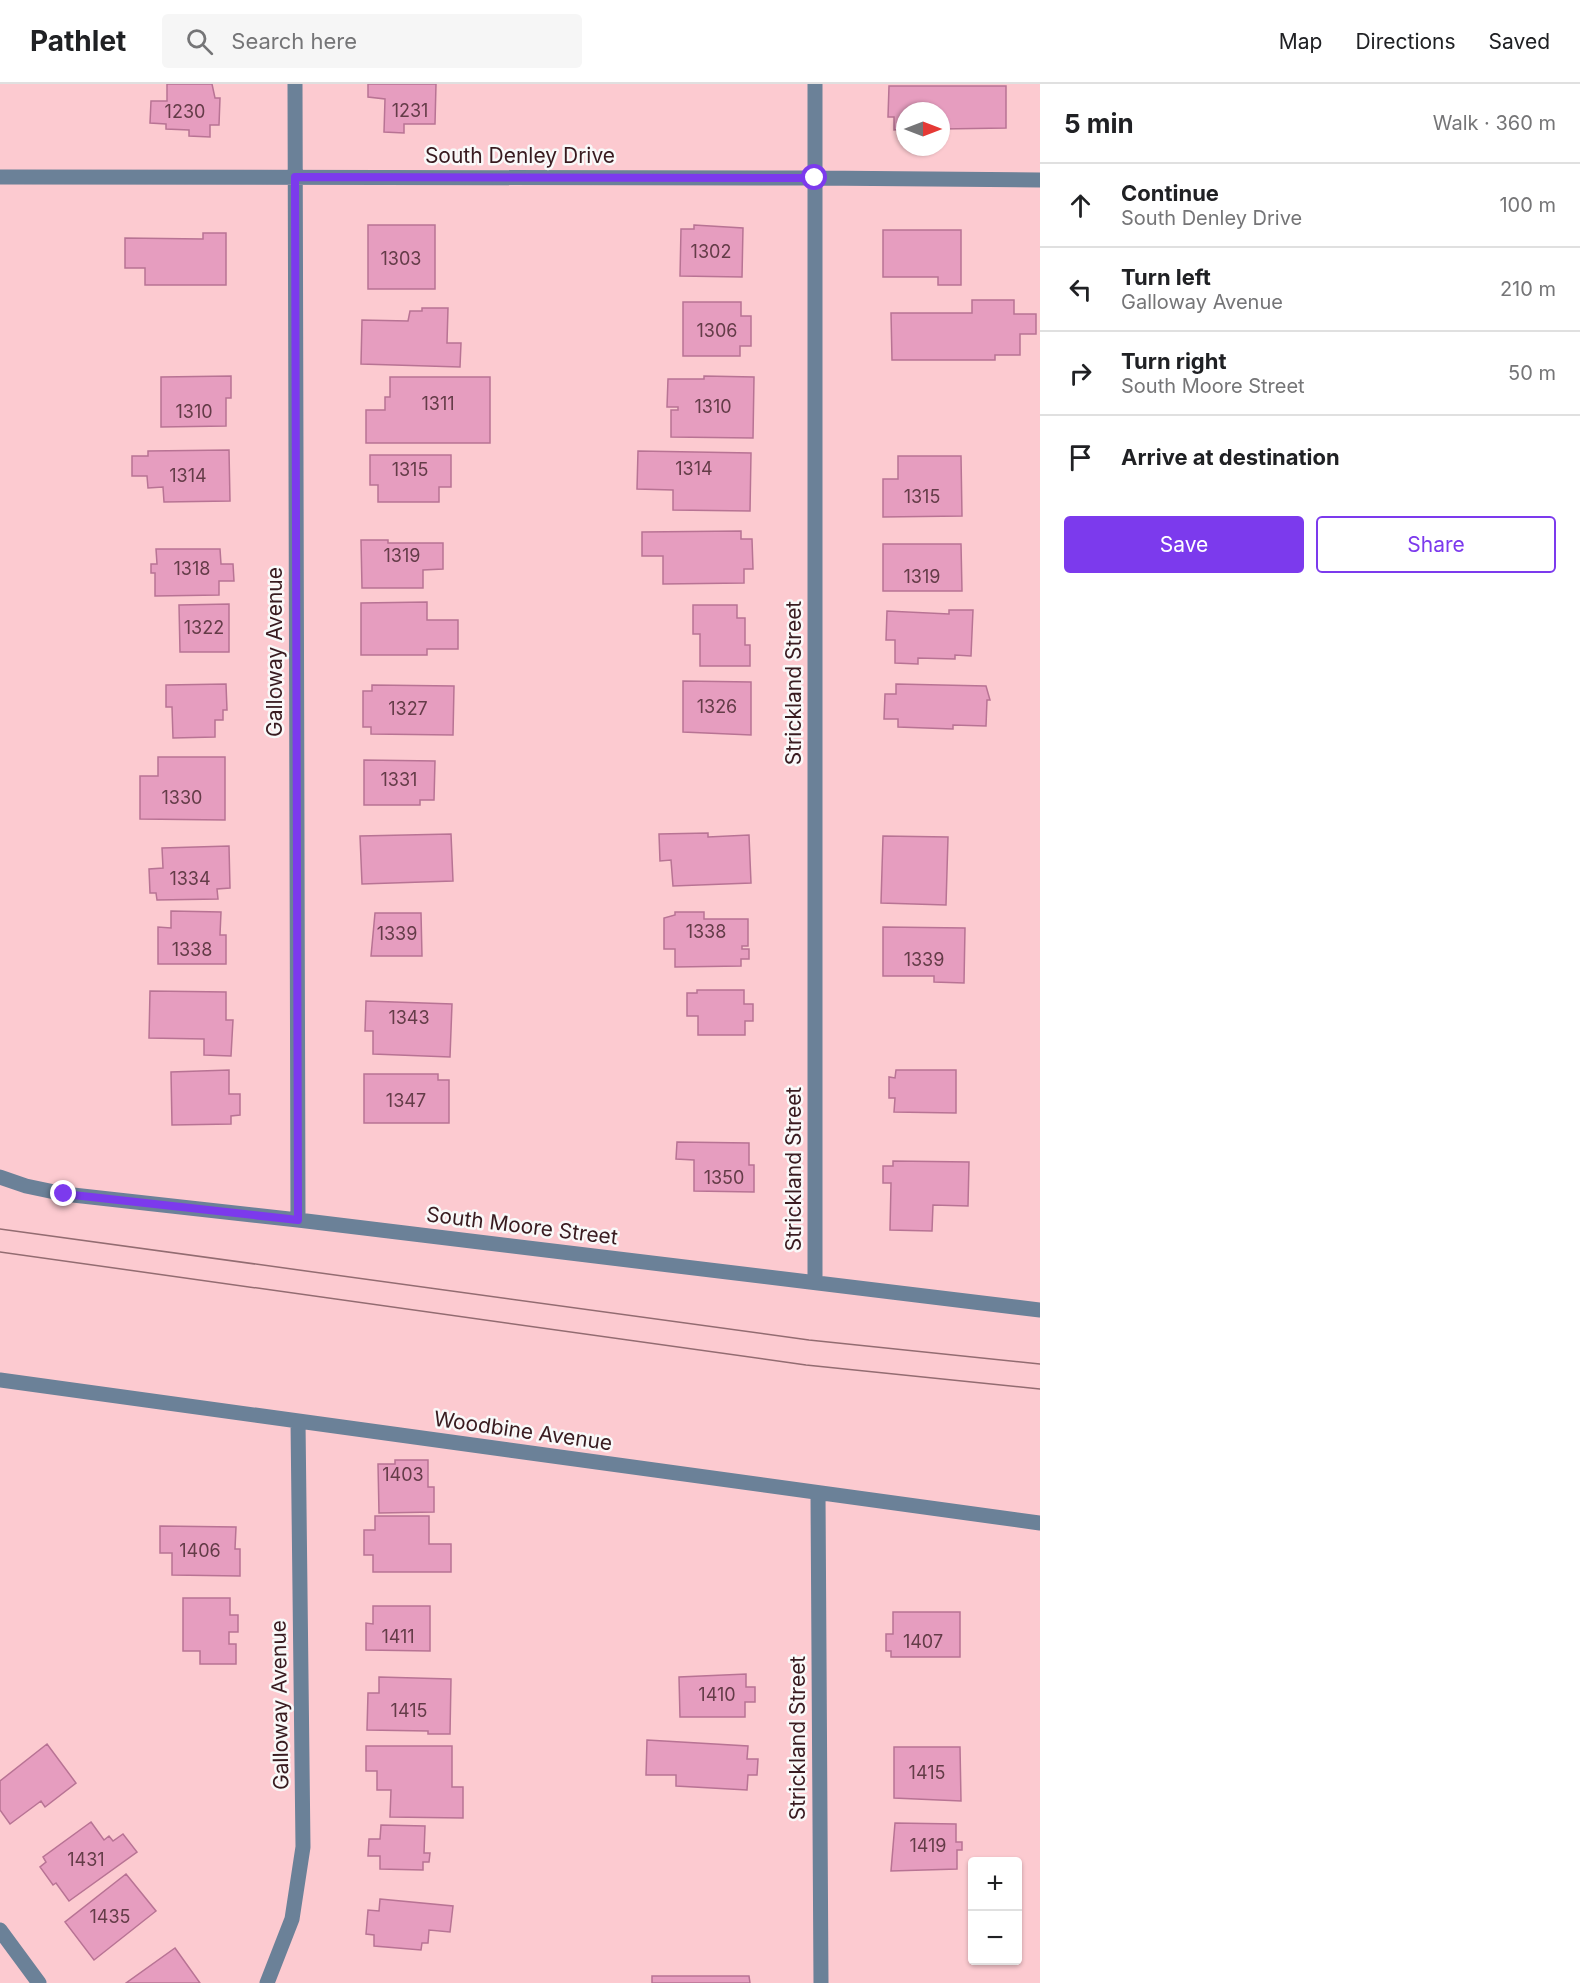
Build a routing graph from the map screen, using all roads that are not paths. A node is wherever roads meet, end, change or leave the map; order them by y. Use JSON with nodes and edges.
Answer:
{"nodes":[{"id":1,"x":295,"y":84,"type":"edge"},
{"id":2,"x":815,"y":84,"type":"edge"},
{"id":3,"x":0,"y":177,"type":"edge"},
{"id":4,"x":295,"y":177,"type":"junction"},
{"id":5,"x":815,"y":178,"type":"junction"},
{"id":6,"x":1040,"y":180,"type":"edge"},
{"id":7,"x":0,"y":1177,"type":"edge"},
{"id":8,"x":298,"y":1220,"type":"junction"},
{"id":9,"x":815,"y":1282,"type":"junction"},
{"id":10,"x":1040,"y":1310,"type":"edge"},
{"id":11,"x":0,"y":1380,"type":"edge"},
{"id":12,"x":298,"y":1421,"type":"junction"},
{"id":13,"x":818,"y":1493,"type":"junction"},
{"id":14,"x":1040,"y":1523,"type":"edge"},
{"id":15,"x":0,"y":1930,"type":"edge"},
{"id":16,"x":39,"y":1983,"type":"edge"},
{"id":17,"x":267,"y":1983,"type":"edge"},
{"id":18,"x":821,"y":1983,"type":"edge"}],
"edges":[{"from":1,"to":4,"type":"street","name":"Galloway Avenue"},
{"from":2,"to":5,"type":"street","name":"Strickland Street"},
{"from":3,"to":4,"type":"street","name":"South Denley Drive"},
{"from":4,"to":5,"type":"street","name":"South Denley Drive"},
{"from":4,"to":8,"type":"street","name":"Galloway Avenue"},
{"from":5,"to":6,"type":"street","name":"South Denley Drive"},
{"from":5,"to":9,"type":"street","name":"Strickland Street"},
{"from":7,"to":8,"type":"street","name":"South Moore Street"},
{"from":8,"to":9,"type":"street","name":"South Moore Street"},
{"from":9,"to":10,"type":"street","name":"South Moore Street"},
{"from":11,"to":12,"type":"street","name":"Woodbine Avenue"},
{"from":12,"to":13,"type":"street","name":"Woodbine Avenue"},
{"from":12,"to":17,"type":"street","name":"Galloway Avenue"},
{"from":13,"to":14,"type":"street","name":"Woodbine Avenue"},
{"from":13,"to":18,"type":"street","name":"Strickland Street"},
{"from":15,"to":16,"type":"street"}]}
